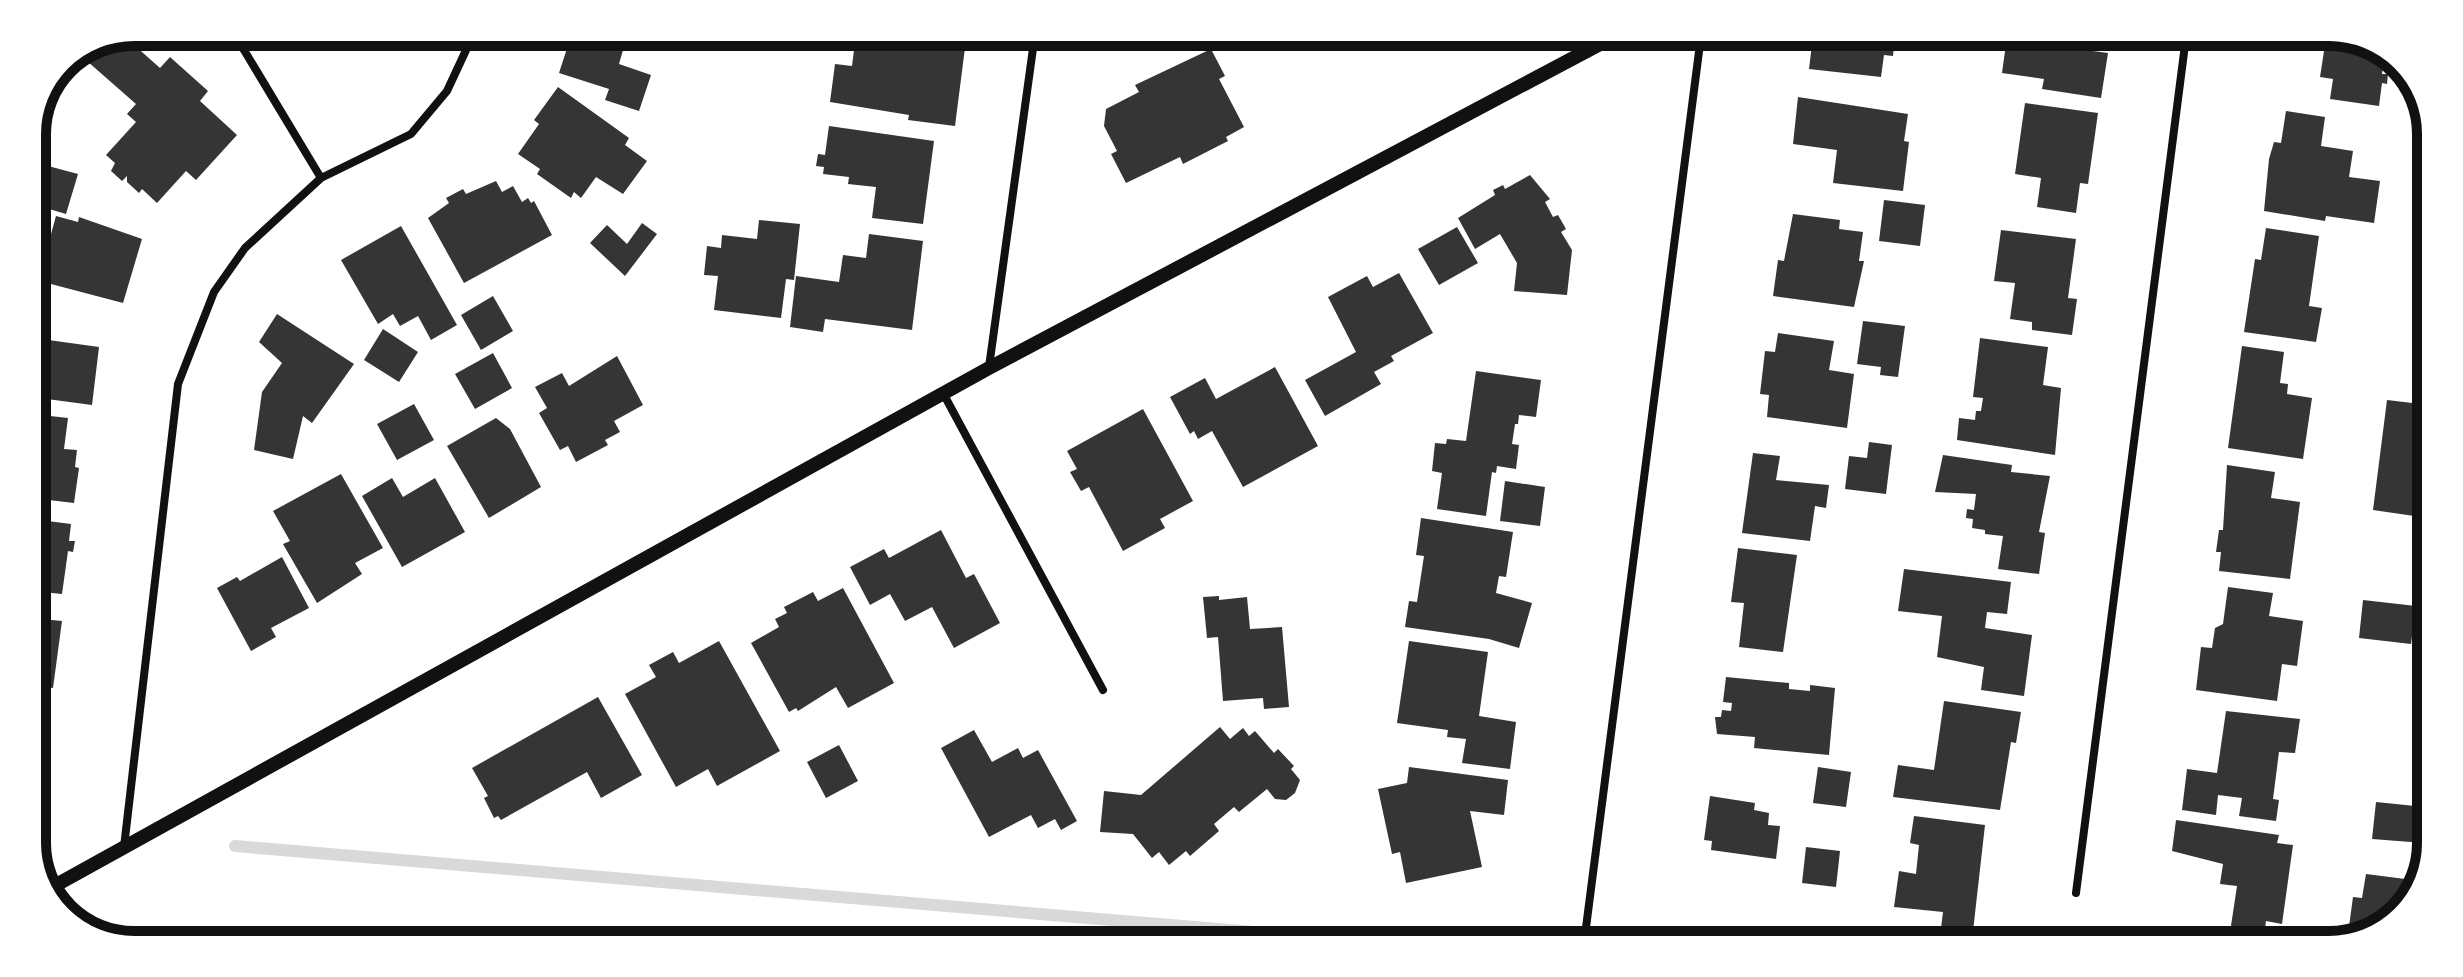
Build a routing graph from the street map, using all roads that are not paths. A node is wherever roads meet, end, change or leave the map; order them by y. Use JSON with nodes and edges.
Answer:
{"nodes":[{"id":1,"x":239,"y":46,"type":"edge"},
{"id":2,"x":468,"y":46,"type":"edge"},
{"id":3,"x":1033,"y":46,"type":"edge"},
{"id":4,"x":1596,"y":46,"type":"edge"},
{"id":5,"x":1700,"y":46,"type":"edge"},
{"id":6,"x":2185,"y":46,"type":"edge"},
{"id":7,"x":321,"y":178,"type":"junction"},
{"id":8,"x":989,"y":368,"type":"junction"},
{"id":9,"x":943,"y":393,"type":"junction"},
{"id":10,"x":1103,"y":690,"type":"dead end"},
{"id":11,"x":124,"y":848,"type":"junction"},
{"id":12,"x":57,"y":884,"type":"edge"},
{"id":13,"x":2076,"y":893,"type":"dead end"},
{"id":14,"x":1586,"y":931,"type":"edge"}],
"edges":[{"from":1,"to":7,"type":"street"},
{"from":2,"to":7,"type":"street"},
{"from":3,"to":8,"type":"street"},
{"from":4,"to":8,"type":"street"},
{"from":5,"to":14,"type":"street"},
{"from":6,"to":13,"type":"street"},
{"from":7,"to":11,"type":"street"},
{"from":8,"to":9,"type":"street"},
{"from":9,"to":10,"type":"street"},
{"from":9,"to":11,"type":"street"},
{"from":11,"to":12,"type":"street"}]}
